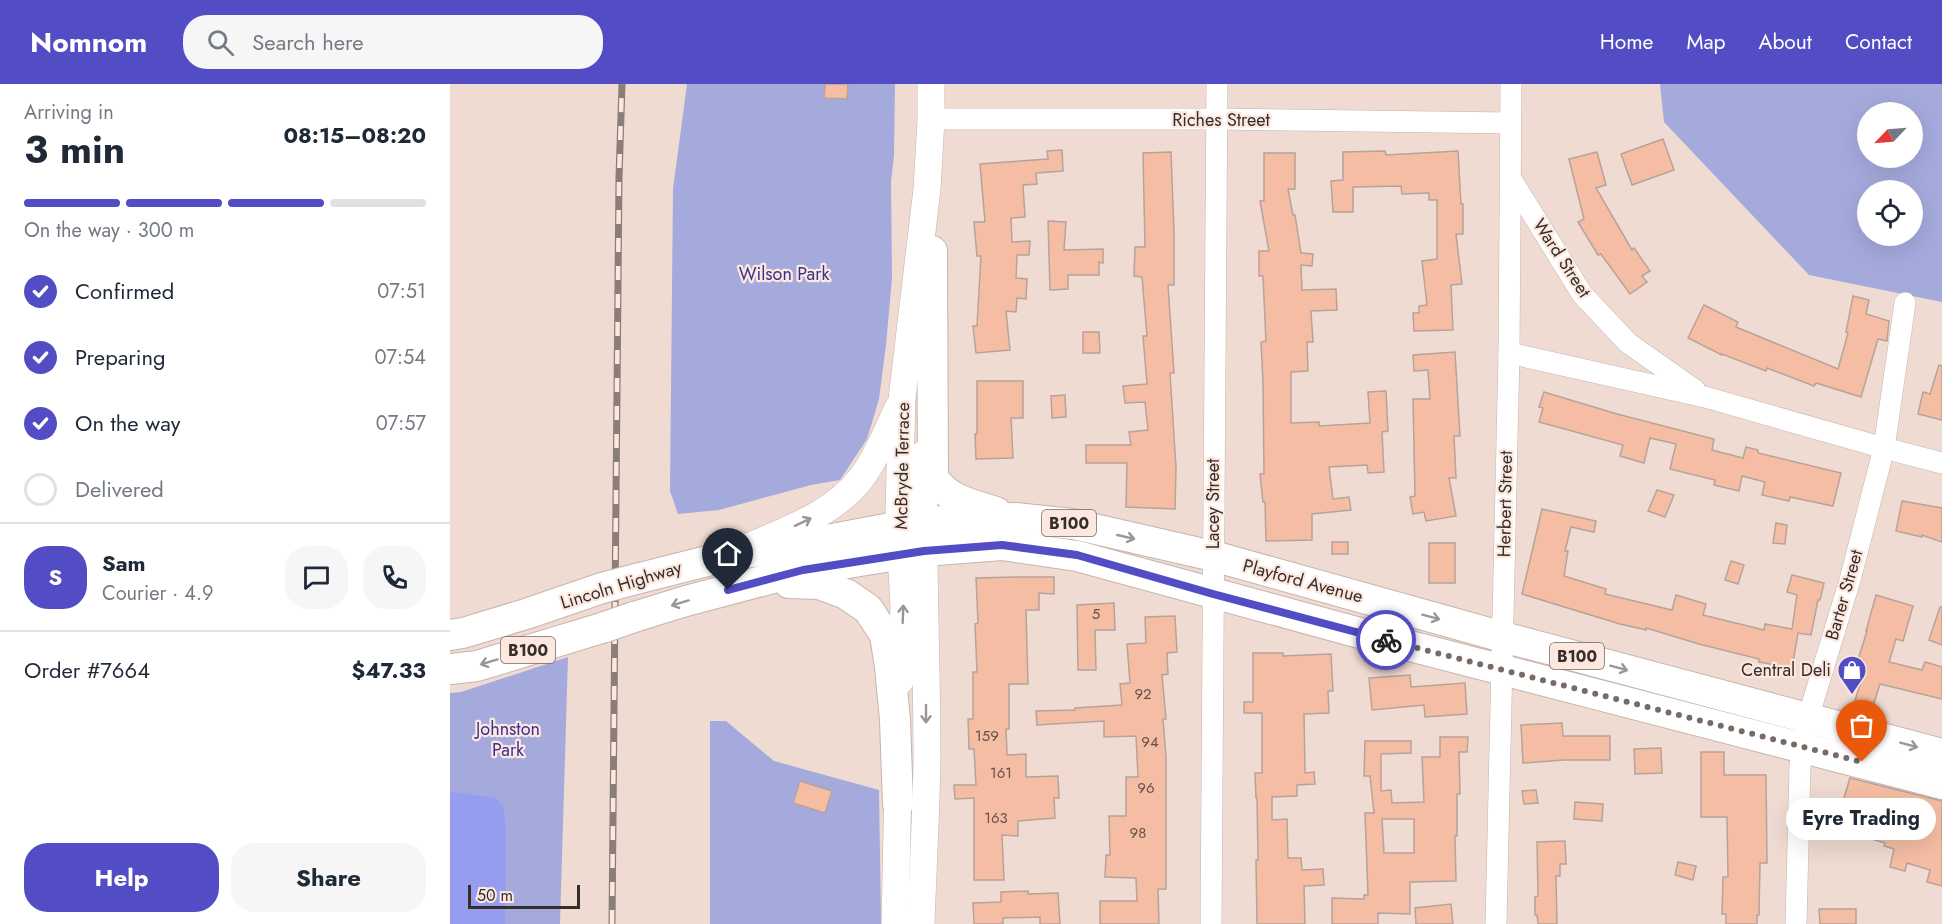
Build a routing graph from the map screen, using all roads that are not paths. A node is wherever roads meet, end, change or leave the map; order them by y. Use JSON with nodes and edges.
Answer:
{"nodes":[{"id":1,"x":931,"y":84,"type":"edge"},
{"id":2,"x":1217,"y":84,"type":"edge"},
{"id":3,"x":1511,"y":84,"type":"edge"},
{"id":4,"x":931,"y":119,"type":"junction"},
{"id":5,"x":1216,"y":119,"type":"junction"},
{"id":6,"x":1511,"y":123,"type":"junction"},
{"id":7,"x":1511,"y":178,"type":"junction"},
{"id":8,"x":927,"y":189,"type":"junction"},
{"id":9,"x":932,"y":251,"type":"junction"},
{"id":10,"x":1905,"y":303,"type":"dead end"},
{"id":11,"x":1509,"y":353,"type":"junction"},
{"id":12,"x":1705,"y":396,"type":"junction"},
{"id":13,"x":902,"y":399,"type":"junction"},
{"id":14,"x":1884,"y":448,"type":"junction"},
{"id":15,"x":1942,"y":463,"type":"edge"},
{"id":16,"x":1015,"y":518,"type":"junction"},
{"id":17,"x":912,"y":539,"type":"junction"},
{"id":18,"x":1058,"y":552,"type":"junction"},
{"id":19,"x":731,"y":555,"type":"junction"},
{"id":20,"x":1213,"y":556,"type":"junction"},
{"id":21,"x":728,"y":590,"type":"junction"},
{"id":22,"x":1213,"y":594,"type":"junction"},
{"id":23,"x":450,"y":635,"type":"edge"},
{"id":24,"x":1503,"y":637,"type":"junction"},
{"id":25,"x":450,"y":669,"type":"edge"},
{"id":26,"x":1501,"y":670,"type":"junction"},
{"id":27,"x":926,"y":673,"type":"junction"},
{"id":28,"x":1805,"y":732,"type":"junction"},
{"id":29,"x":1942,"y":754,"type":"edge"},
{"id":30,"x":927,"y":761,"type":"junction"},
{"id":31,"x":1942,"y":784,"type":"edge"},
{"id":32,"x":898,"y":804,"type":"junction"},
{"id":33,"x":897,"y":842,"type":"junction"},
{"id":34,"x":895,"y":924,"type":"edge"},
{"id":35,"x":921,"y":924,"type":"edge"},
{"id":36,"x":1211,"y":924,"type":"edge"},
{"id":37,"x":1496,"y":924,"type":"edge"},
{"id":38,"x":1796,"y":924,"type":"edge"}],
"edges":[{"from":1,"to":4,"type":"main road","name":"McBryde Terrace"},
{"from":2,"to":5,"type":"street","name":"Lacey Street"},
{"from":3,"to":6,"type":"street","name":"Herbert Street"},
{"from":4,"to":5,"type":"street","name":"Riches Street"},
{"from":4,"to":8,"type":"main road","name":"McBryde Terrace"},
{"from":5,"to":6,"type":"street","name":"Riches Street"},
{"from":5,"to":20,"type":"street","name":"Lacey Street"},
{"from":6,"to":7,"type":"street","name":"Herbert Street"},
{"from":7,"to":11,"type":"street","name":"Herbert Street"},
{"from":7,"to":12,"type":"street","name":"Ward Street"},
{"from":8,"to":9,"type":"main road","name":"McBryde Terrace"},
{"from":8,"to":13,"type":"main road","name":"McBryde Terrace"},
{"from":9,"to":16,"type":"highway"},
{"from":9,"to":17,"type":"main road","name":"McBryde Terrace"},
{"from":10,"to":14,"type":"street","name":"Barter Street"},
{"from":11,"to":12,"type":"street","name":"Ward Street"},
{"from":11,"to":24,"type":"street","name":"Herbert Street"},
{"from":12,"to":14,"type":"street","name":"Ward Street"},
{"from":13,"to":17,"type":"main road","name":"McBryde Terrace"},
{"from":19,"to":13,"type":"main road","one_way":true},
{"from":14,"to":15,"type":"street","name":"Ward Street"},
{"from":14,"to":28,"type":"street","name":"Barter Street"},
{"from":16,"to":17,"type":"highway","name":"Playford Avenue","number":"B100"},
{"from":16,"to":20,"type":"highway","name":"Playford Avenue","number":"B100","one_way":true},
{"from":17,"to":18,"type":"highway","name":"Playford Avenue","number":"B100"},
{"from":17,"to":19,"type":"highway","name":"Lincoln Highway","number":"B100"},
{"from":17,"to":21,"type":"highway","name":"Lincoln Highway","number":"B100"},
{"from":17,"to":27,"type":"main road","name":"McBryde Terrace"},
{"from":32,"to":17,"type":"main road","name":"McBryde Terrace","one_way":true},
{"from":18,"to":22,"type":"highway","name":"Playford Avenue","number":"B100"},
{"from":18,"to":27,"type":"main road"},
{"from":19,"to":23,"type":"highway","name":"Lincoln Highway","number":"B100","bridge":true},
{"from":20,"to":22,"type":"street","name":"Lacey Street"},
{"from":20,"to":24,"type":"highway","name":"Playford Avenue","number":"B100","one_way":true},
{"from":21,"to":25,"type":"highway","name":"Lincoln Highway","number":"B100","one_way":true,"bridge":true},
{"from":21,"to":32,"type":"highway"},
{"from":22,"to":26,"type":"highway","name":"Playford Avenue","number":"B100"},
{"from":22,"to":36,"type":"street","name":"Lacey Street"},
{"from":24,"to":26,"type":"street","name":"Herbert Street"},
{"from":24,"to":28,"type":"highway","name":"Playford Avenue","number":"B100","one_way":true},
{"from":26,"to":28,"type":"highway","name":"Playford Avenue","number":"B100"},
{"from":26,"to":37,"type":"street","name":"Herbert Street"},
{"from":27,"to":30,"type":"main road","name":"McBryde Terrace","one_way":true},
{"from":28,"to":29,"type":"highway","name":"Playford Avenue","number":"B100","one_way":true},
{"from":28,"to":31,"type":"highway","name":"Playford Avenue","number":"B100"},
{"from":28,"to":38,"type":"street","name":"Barter Street"},
{"from":30,"to":33,"type":"main road"},
{"from":30,"to":35,"type":"main road","name":"McBryde Terrace"},
{"from":32,"to":33,"type":"main road","name":"McBryde Terrace"},
{"from":33,"to":34,"type":"main road","name":"McBryde Terrace"}]}
